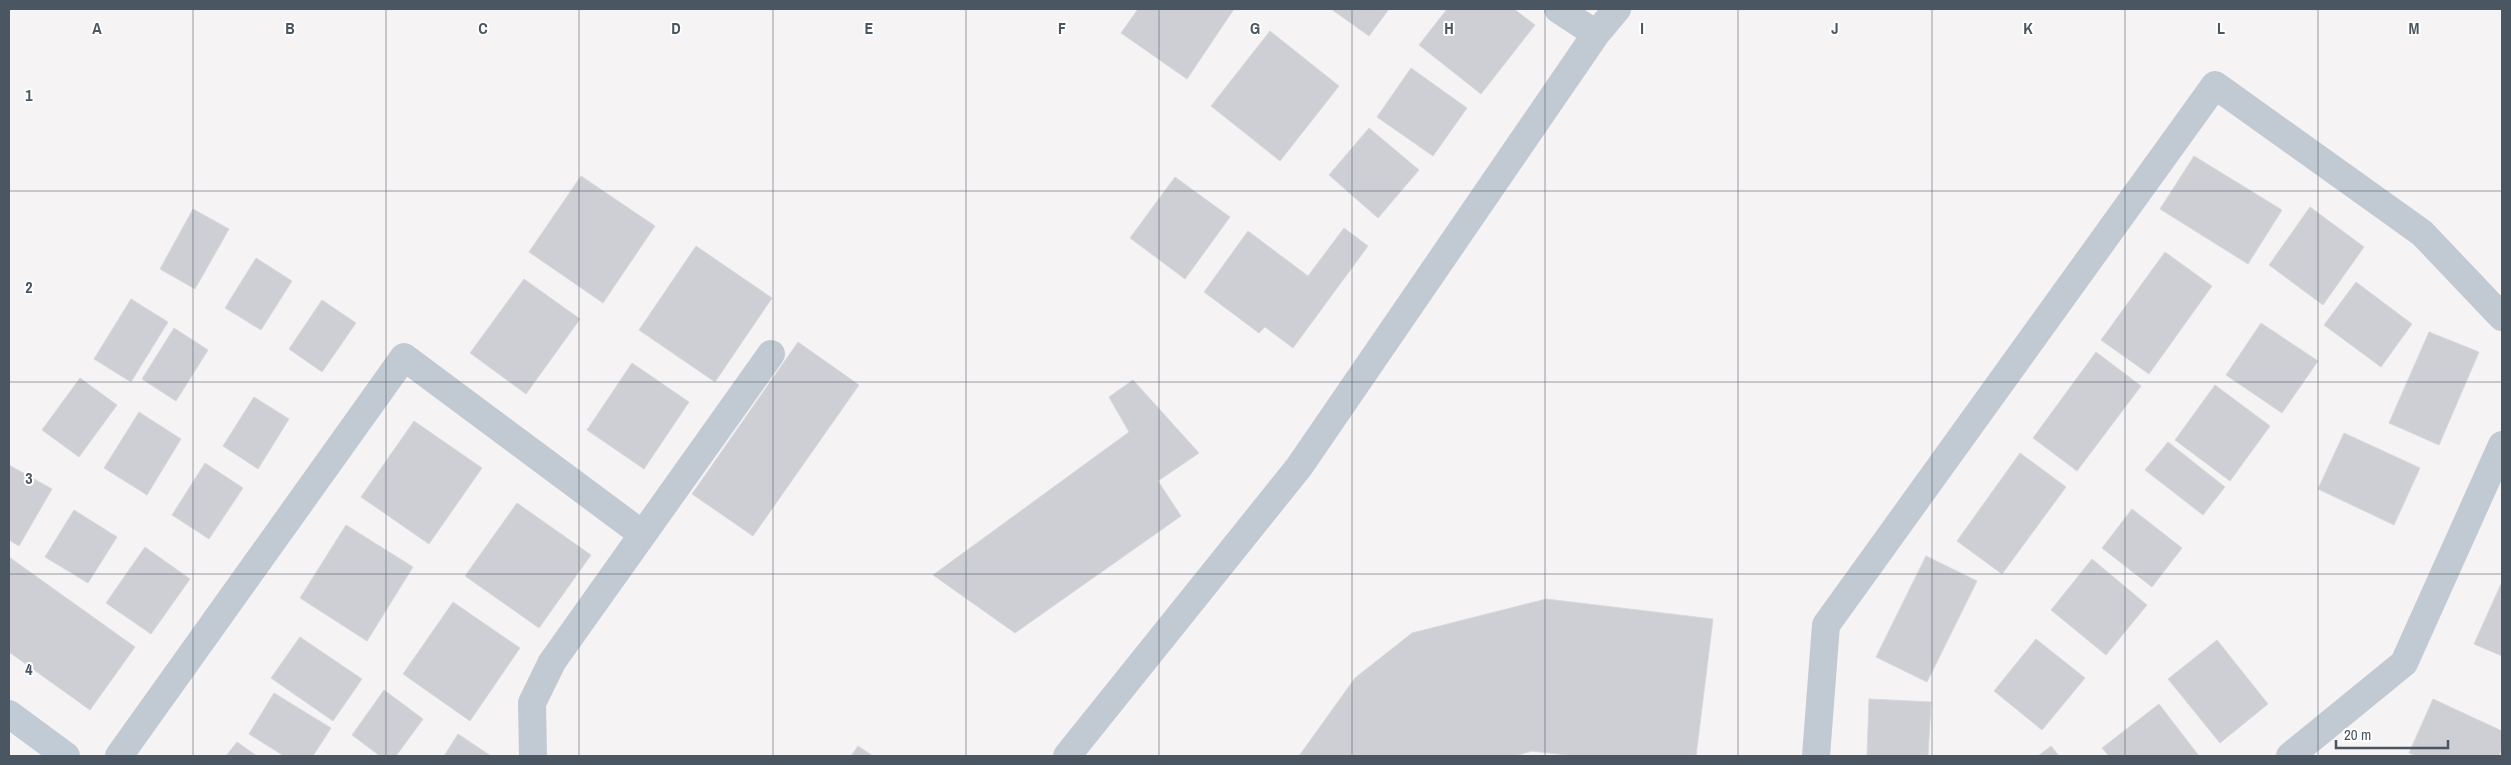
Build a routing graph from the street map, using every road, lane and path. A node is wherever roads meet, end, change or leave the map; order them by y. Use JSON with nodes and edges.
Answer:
{"nodes":[{"id":1,"x":1558,"y":9,"type":"edge"},
{"id":2,"x":1617,"y":9,"type":"edge"},
{"id":3,"x":1596,"y":34,"type":"junction"},
{"id":4,"x":2502,"y":318,"type":"edge"},
{"id":5,"x":771,"y":354,"type":"dead end"},
{"id":6,"x":2502,"y":445,"type":"edge"},
{"id":7,"x":642,"y":534,"type":"junction"},
{"id":8,"x":9,"y":714,"type":"edge"},
{"id":9,"x":66,"y":756,"type":"edge"},
{"id":10,"x":119,"y":756,"type":"edge"},
{"id":11,"x":533,"y":756,"type":"edge"},
{"id":12,"x":1067,"y":756,"type":"edge"},
{"id":13,"x":1816,"y":756,"type":"edge"},
{"id":14,"x":2290,"y":756,"type":"edge"}],
"edges":[{"from":1,"to":3,"type":"street"},
{"from":2,"to":3,"type":"street"},
{"from":3,"to":12,"type":"street"},
{"from":4,"to":13,"type":"street"},
{"from":5,"to":7,"type":"street"},
{"from":6,"to":14,"type":"street"},
{"from":7,"to":10,"type":"street"},
{"from":7,"to":11,"type":"street"},
{"from":8,"to":9,"type":"street"}]}
